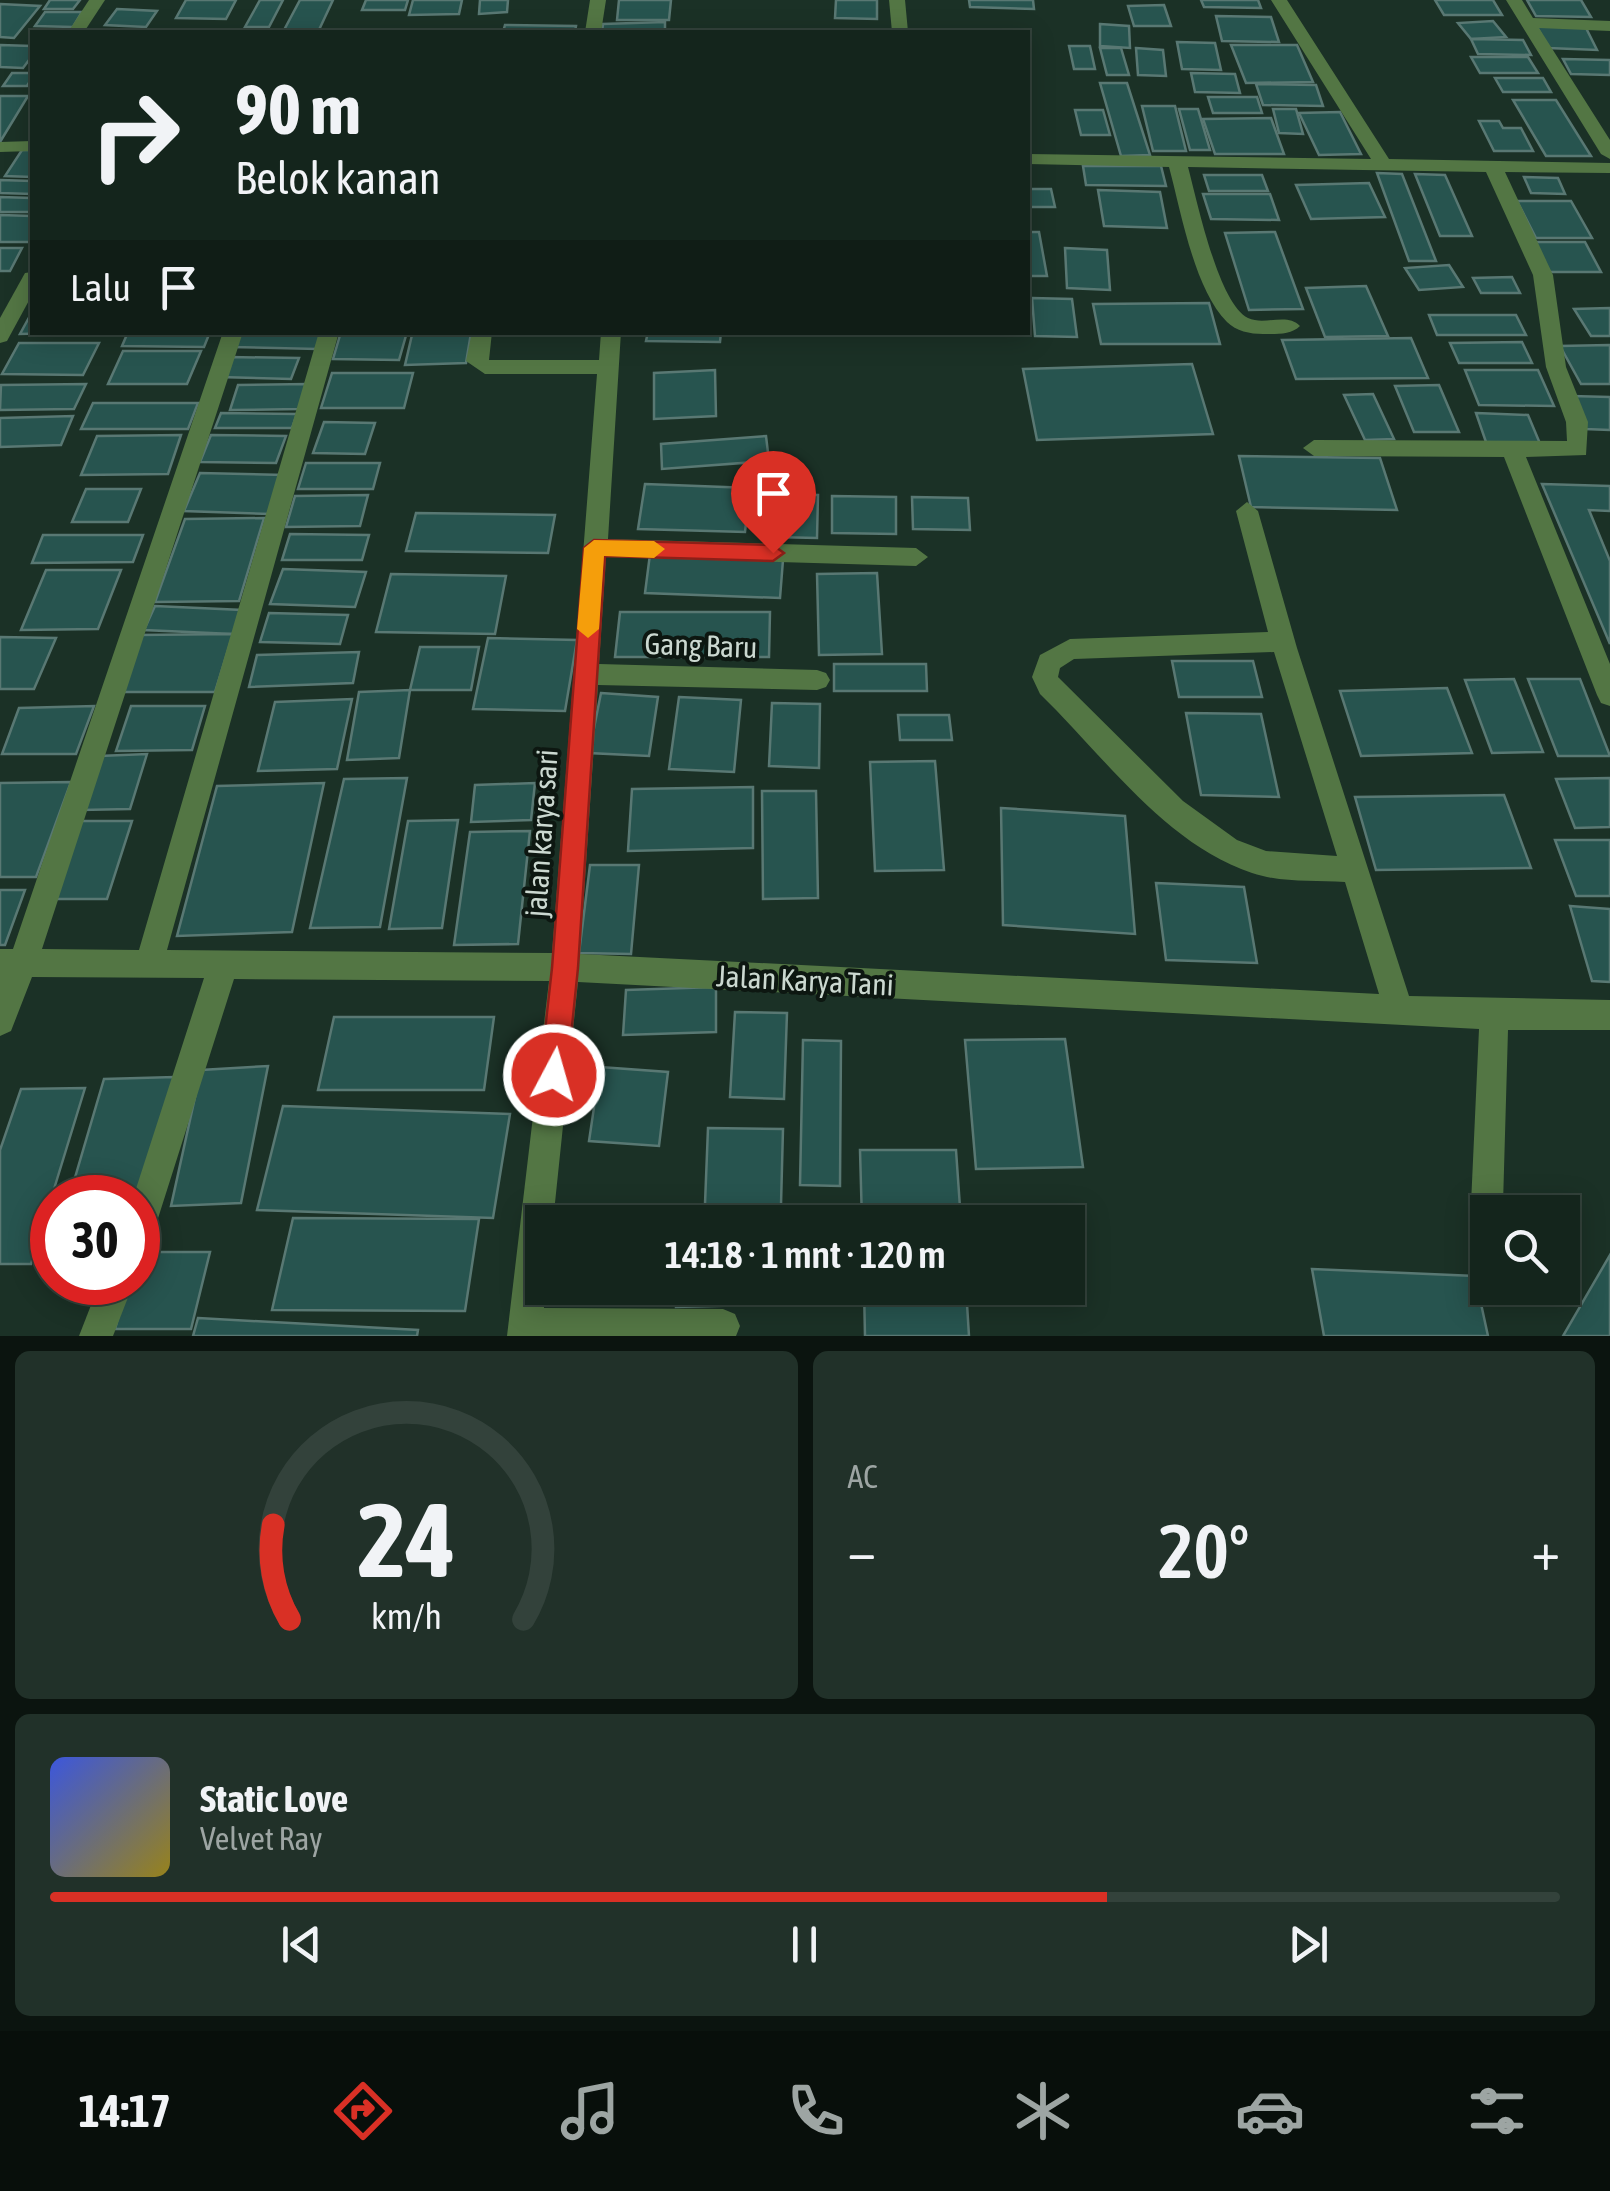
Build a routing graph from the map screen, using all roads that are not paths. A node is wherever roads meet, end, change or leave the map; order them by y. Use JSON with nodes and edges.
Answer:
{"nodes":[{"id":1,"x":96,"y":0,"type":"edge"},
{"id":2,"x":598,"y":0,"type":"edge"},
{"id":3,"x":897,"y":0,"type":"edge"},
{"id":4,"x":1279,"y":0,"type":"edge"},
{"id":5,"x":1514,"y":0,"type":"edge"},
{"id":6,"x":1525,"y":22,"type":"junction"},
{"id":7,"x":1610,"y":26,"type":"edge"},
{"id":8,"x":77,"y":30,"type":"edge"},
{"id":9,"x":594,"y":30,"type":"edge"},
{"id":10,"x":900,"y":30,"type":"edge"},
{"id":11,"x":30,"y":146,"type":"edge"},
{"id":12,"x":0,"y":147,"type":"edge"},
{"id":13,"x":1610,"y":154,"type":"edge"},
{"id":14,"x":1030,"y":159,"type":"edge"},
{"id":15,"x":1176,"y":161,"type":"junction"},
{"id":16,"x":1382,"y":164,"type":"junction"},
{"id":17,"x":1493,"y":166,"type":"junction"},
{"id":18,"x":1610,"y":168,"type":"edge"},
{"id":19,"x":30,"y":282,"type":"edge"},
{"id":20,"x":1290,"y":326,"type":"dead end"},
{"id":21,"x":231,"y":335,"type":"edge"},
{"id":22,"x":327,"y":335,"type":"edge"},
{"id":23,"x":481,"y":335,"type":"edge"},
{"id":24,"x":610,"y":335,"type":"edge"},
{"id":25,"x":0,"y":336,"type":"edge"},
{"id":26,"x":608,"y":367,"type":"junction"},
{"id":27,"x":1314,"y":448,"type":"dead end"},
{"id":28,"x":1513,"y":451,"type":"junction"},
{"id":29,"x":1246,"y":512,"type":"dead end"},
{"id":30,"x":594,"y":548,"type":"junction"},
{"id":31,"x":916,"y":557,"type":"dead end"},
{"id":32,"x":1283,"y":642,"type":"junction"},
{"id":33,"x":584,"y":674,"type":"junction"},
{"id":34,"x":816,"y":680,"type":"dead end"},
{"id":35,"x":1610,"y":694,"type":"edge"},
{"id":36,"x":1354,"y":870,"type":"junction"},
{"id":37,"x":12,"y":963,"type":"edge"},
{"id":38,"x":149,"y":964,"type":"junction"},
{"id":39,"x":222,"y":966,"type":"junction"},
{"id":40,"x":565,"y":968,"type":"junction"},
{"id":41,"x":1399,"y":1010,"type":"junction"},
{"id":42,"x":1610,"y":1014,"type":"edge"},
{"id":43,"x":1494,"y":1015,"type":"junction"},
{"id":44,"x":0,"y":1021,"type":"edge"},
{"id":45,"x":159,"y":1175,"type":"edge"},
{"id":46,"x":1487,"y":1195,"type":"edge"},
{"id":47,"x":108,"y":1305,"type":"edge"},
{"id":48,"x":723,"y":1326,"type":"dead end"},
{"id":49,"x":525,"y":1331,"type":"edge"},
{"id":50,"x":96,"y":1336,"type":"edge"}],
"edges":[{"from":1,"to":8,"type":"street"},
{"from":2,"to":9,"type":"street"},
{"from":3,"to":10,"type":"street"},
{"from":4,"to":16,"type":"street"},
{"from":5,"to":6,"type":"street"},
{"from":6,"to":7,"type":"street"},
{"from":6,"to":13,"type":"street"},
{"from":11,"to":12,"type":"street"},
{"from":14,"to":15,"type":"street"},
{"from":15,"to":16,"type":"street"},
{"from":15,"to":20,"type":"street"},
{"from":16,"to":17,"type":"street"},
{"from":17,"to":18,"type":"street"},
{"from":17,"to":28,"type":"street"},
{"from":19,"to":25,"type":"street"},
{"from":21,"to":37,"type":"street"},
{"from":22,"to":38,"type":"street"},
{"from":23,"to":26,"type":"street"},
{"from":24,"to":26,"type":"street","name":"jalan karya sari"},
{"from":26,"to":30,"type":"street","name":"jalan karya sari"},
{"from":27,"to":28,"type":"street"},
{"from":28,"to":35,"type":"street"},
{"from":29,"to":32,"type":"street"},
{"from":30,"to":31,"type":"street"},
{"from":30,"to":33,"type":"street","name":"jalan karya sari"},
{"from":32,"to":36,"type":"street"},
{"from":32,"to":36,"type":"street"},
{"from":33,"to":34,"type":"street","name":"Gang Baru"},
{"from":33,"to":40,"type":"street","name":"jalan karya sari"},
{"from":36,"to":41,"type":"street"},
{"from":37,"to":38,"type":"street","name":"Jalan Karya Tani"},
{"from":37,"to":44,"type":"street"},
{"from":38,"to":39,"type":"street","name":"Jalan Karya Tani"},
{"from":39,"to":40,"type":"street","name":"Jalan Karya Tani"},
{"from":39,"to":45,"type":"street"},
{"from":40,"to":41,"type":"street","name":"Jalan Karya Tani"},
{"from":40,"to":49,"type":"street","name":"jalan karya sari"},
{"from":41,"to":43,"type":"street","name":"Jalan Karya Tani"},
{"from":42,"to":43,"type":"street","name":"Jalan Karya Tani"},
{"from":43,"to":46,"type":"street"},
{"from":47,"to":50,"type":"street"},
{"from":48,"to":49,"type":"street"}]}
